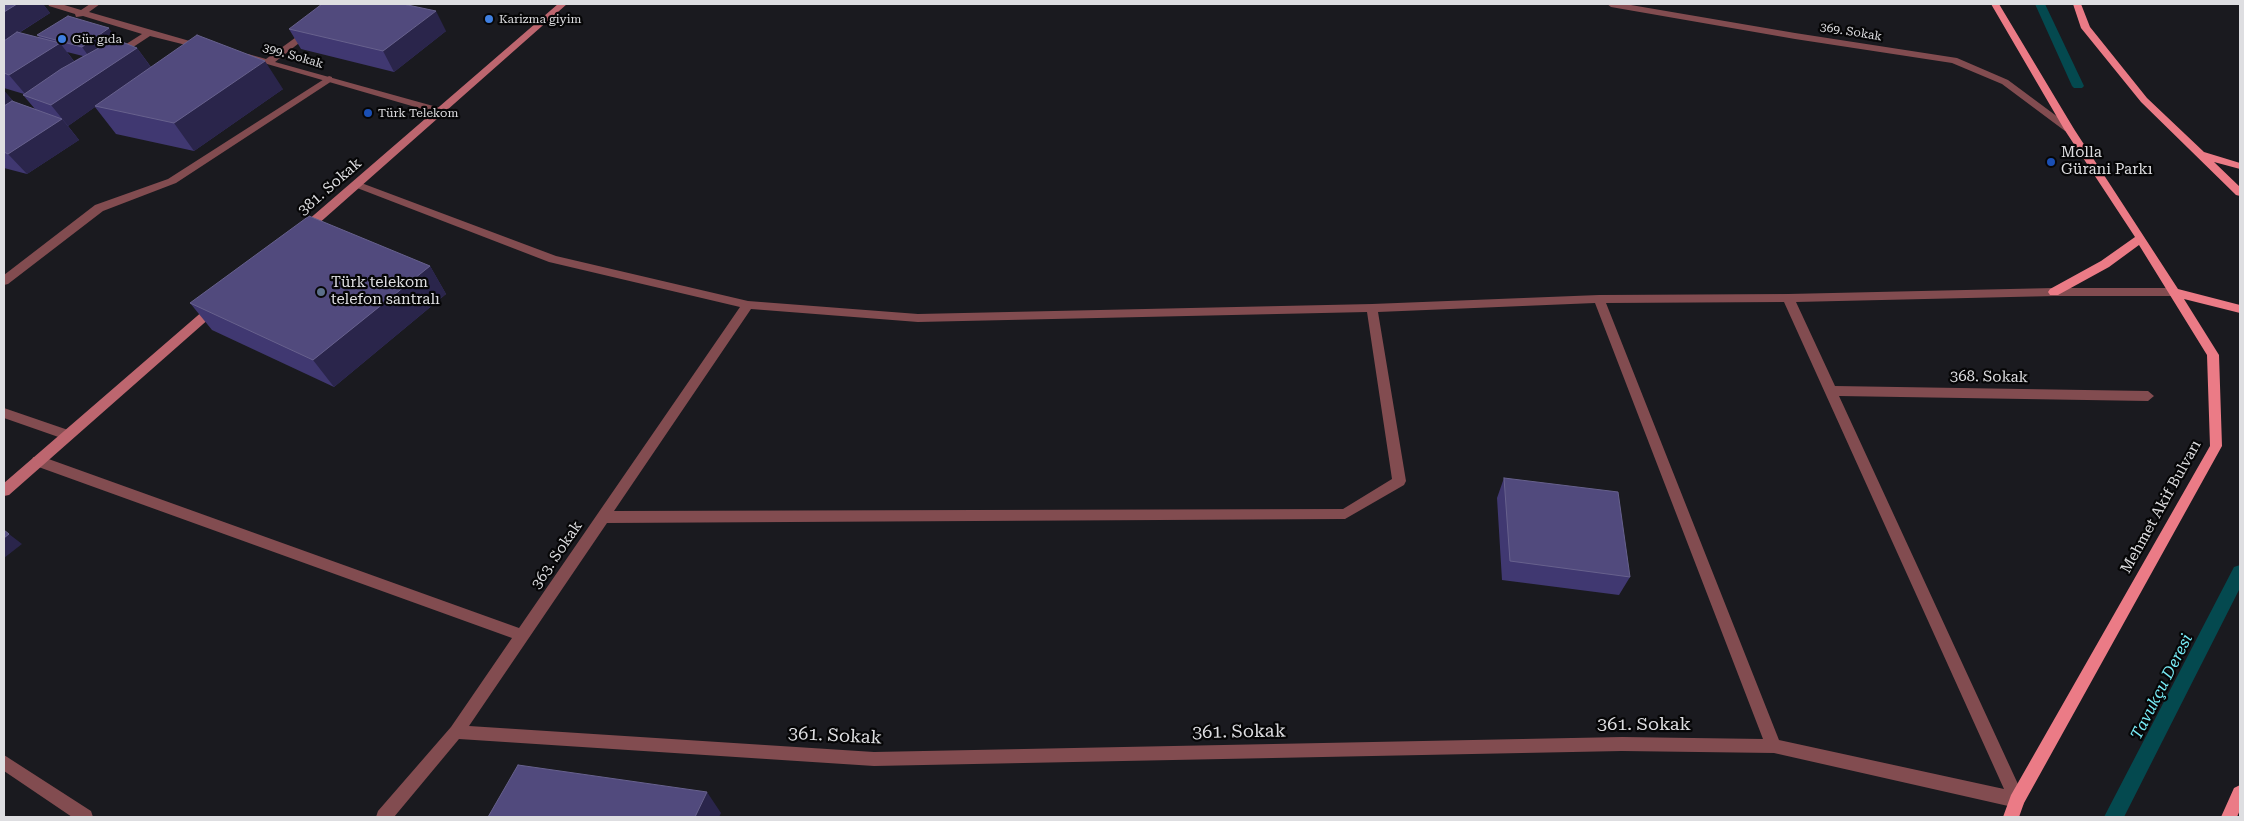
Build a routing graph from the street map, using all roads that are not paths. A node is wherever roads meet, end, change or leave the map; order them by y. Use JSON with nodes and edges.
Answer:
{"nodes":[{"id":1,"x":52,"y":4,"type":"edge"},
{"id":2,"x":96,"y":4,"type":"edge"},
{"id":3,"x":563,"y":4,"type":"edge"},
{"id":4,"x":1612,"y":4,"type":"edge"},
{"id":5,"x":1995,"y":4,"type":"edge"},
{"id":6,"x":2078,"y":4,"type":"edge"},
{"id":7,"x":82,"y":12,"type":"junction"},
{"id":8,"x":322,"y":21,"type":"edge"},
{"id":9,"x":67,"y":22,"type":"edge"},
{"id":10,"x":149,"y":33,"type":"junction"},
{"id":11,"x":214,"y":49,"type":"edge"},
{"id":12,"x":241,"y":55,"type":"edge"},
{"id":13,"x":109,"y":59,"type":"edge"},
{"id":14,"x":268,"y":62,"type":"junction"},
{"id":15,"x":329,"y":79,"type":"junction"},
{"id":16,"x":440,"y":111,"type":"junction"},
{"id":17,"x":2069,"y":129,"type":"junction"},
{"id":18,"x":2199,"y":154,"type":"junction"},
{"id":19,"x":2240,"y":166,"type":"edge"},
{"id":20,"x":356,"y":184,"type":"junction"},
{"id":21,"x":2240,"y":193,"type":"edge"},
{"id":22,"x":297,"y":236,"type":"edge"},
{"id":23,"x":2141,"y":238,"type":"junction"},
{"id":24,"x":4,"y":281,"type":"edge"},
{"id":25,"x":2054,"y":292,"type":"junction"},
{"id":26,"x":2174,"y":292,"type":"junction"},
{"id":27,"x":1788,"y":298,"type":"junction"},
{"id":28,"x":1599,"y":299,"type":"junction"},
{"id":29,"x":223,"y":300,"type":"edge"},
{"id":30,"x":748,"y":306,"type":"junction"},
{"id":31,"x":1372,"y":308,"type":"junction"},
{"id":32,"x":2240,"y":309,"type":"edge"},
{"id":33,"x":1831,"y":391,"type":"junction"},
{"id":34,"x":2148,"y":396,"type":"dead end"},
{"id":35,"x":4,"y":413,"type":"edge"},
{"id":36,"x":68,"y":435,"type":"junction"},
{"id":37,"x":38,"y":460,"type":"junction"},
{"id":38,"x":4,"y":491,"type":"edge"},
{"id":39,"x":603,"y":517,"type":"junction"},
{"id":40,"x":522,"y":635,"type":"junction"},
{"id":41,"x":456,"y":732,"type":"junction"},
{"id":42,"x":1774,"y":746,"type":"junction"},
{"id":43,"x":4,"y":762,"type":"edge"},
{"id":44,"x":2240,"y":794,"type":"edge"},
{"id":45,"x":2017,"y":800,"type":"junction"},
{"id":46,"x":85,"y":817,"type":"edge"},
{"id":47,"x":384,"y":817,"type":"edge"},
{"id":48,"x":2011,"y":817,"type":"edge"},
{"id":49,"x":2229,"y":817,"type":"edge"}],
"edges":[{"from":1,"to":7,"type":"street"},
{"from":2,"to":7,"type":"street"},
{"from":3,"to":16,"type":"street","name":"381. Sokak"},
{"from":4,"to":17,"type":"street","name":"369. Sokak"},
{"from":5,"to":17,"type":"main road","name":"Mehmet Akif Bulvarı"},
{"from":6,"to":18,"type":"main road"},
{"from":7,"to":9,"type":"street"},
{"from":7,"to":10,"type":"street"},
{"from":8,"to":14,"type":"street"},
{"from":10,"to":11,"type":"street"},
{"from":10,"to":13,"type":"street"},
{"from":12,"to":14,"type":"street","name":"399. Sokak"},
{"from":14,"to":15,"type":"street","name":"399. Sokak"},
{"from":15,"to":16,"type":"street","name":"399. Sokak"},
{"from":15,"to":24,"type":"street"},
{"from":16,"to":20,"type":"street","name":"381. Sokak"},
{"from":17,"to":23,"type":"main road","name":"Mehmet Akif Bulvarı"},
{"from":18,"to":19,"type":"main road"},
{"from":18,"to":21,"type":"main road"},
{"from":20,"to":22,"type":"street","name":"381. Sokak"},
{"from":20,"to":30,"type":"street"},
{"from":23,"to":25,"type":"main road"},
{"from":23,"to":26,"type":"main road","name":"Mehmet Akif Bulvarı"},
{"from":25,"to":26,"type":"street"},
{"from":25,"to":27,"type":"street"},
{"from":26,"to":32,"type":"main road"},
{"from":26,"to":45,"type":"main road","name":"Mehmet Akif Bulvarı"},
{"from":27,"to":28,"type":"street"},
{"from":27,"to":33,"type":"street"},
{"from":28,"to":31,"type":"street"},
{"from":28,"to":42,"type":"street"},
{"from":29,"to":36,"type":"street"},
{"from":30,"to":31,"type":"street"},
{"from":30,"to":39,"type":"street","name":"363. Sokak"},
{"from":31,"to":39,"type":"street"},
{"from":33,"to":34,"type":"street","name":"368. Sokak"},
{"from":33,"to":45,"type":"street"},
{"from":35,"to":36,"type":"street"},
{"from":36,"to":37,"type":"street"},
{"from":37,"to":38,"type":"street"},
{"from":37,"to":40,"type":"street"},
{"from":39,"to":40,"type":"street","name":"363. Sokak"},
{"from":40,"to":41,"type":"street","name":"363. Sokak"},
{"from":41,"to":42,"type":"street","name":"361. Sokak"},
{"from":41,"to":47,"type":"street","name":"363. Sokak"},
{"from":42,"to":45,"type":"street","name":"361. Sokak"},
{"from":43,"to":46,"type":"street"},
{"from":44,"to":49,"type":"main road"},
{"from":45,"to":48,"type":"main road","name":"Mehmet Akif Bulvarı"}]}
